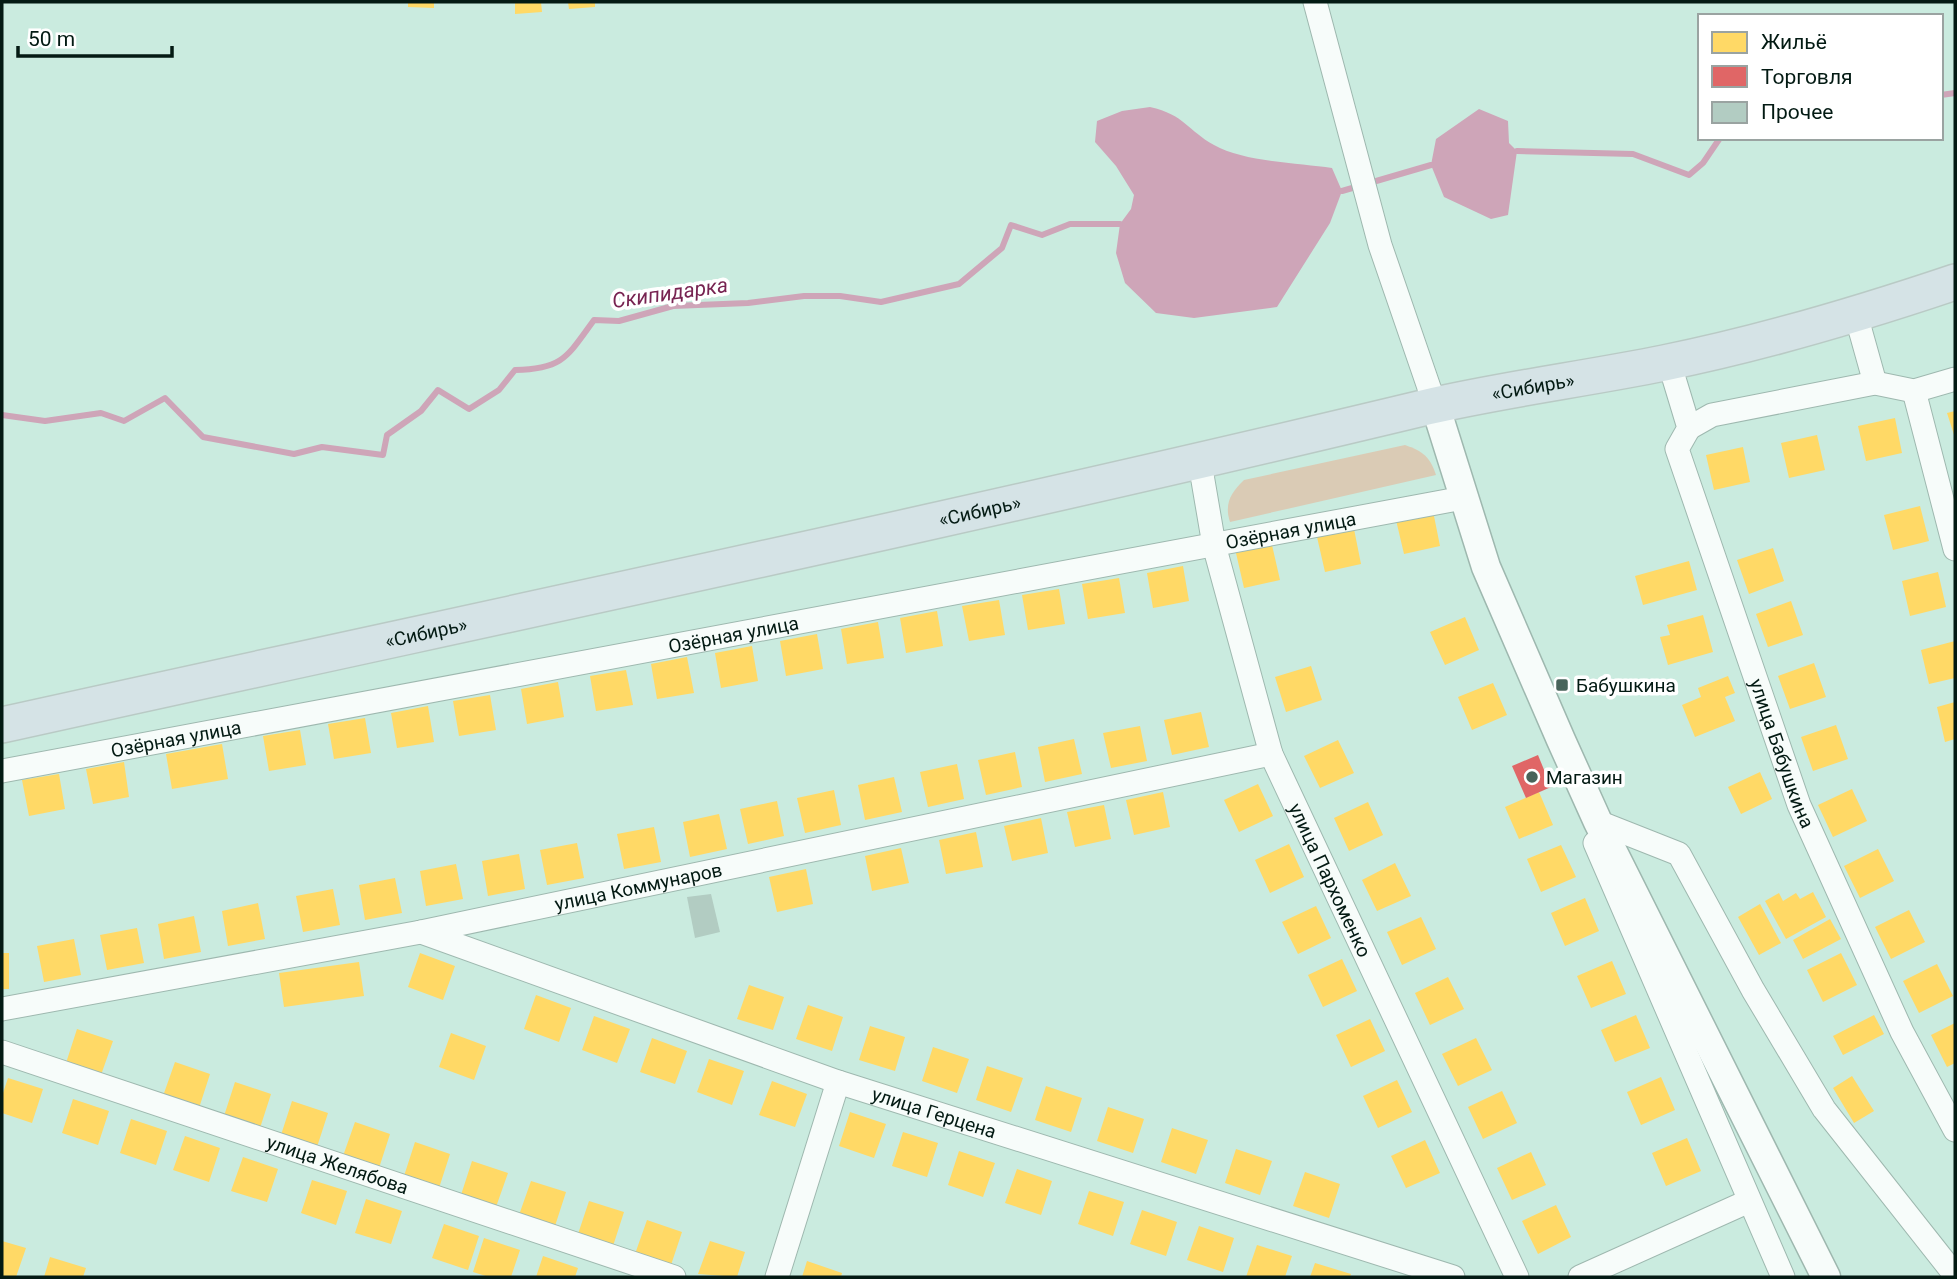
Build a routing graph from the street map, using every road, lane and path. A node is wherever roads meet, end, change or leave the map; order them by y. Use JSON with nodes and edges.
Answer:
{"nodes":[{"id":1,"x":1315,"y":2,"type":"edge"},
{"id":2,"x":1955,"y":282,"type":"edge"},
{"id":3,"x":1856,"y":315,"type":"junction"},
{"id":4,"x":1669,"y":362,"type":"junction"},
{"id":5,"x":1955,"y":380,"type":"edge"},
{"id":6,"x":1875,"y":383,"type":"junction"},
{"id":7,"x":1914,"y":391,"type":"junction"},
{"id":8,"x":1435,"y":405,"type":"junction"},
{"id":9,"x":1689,"y":428,"type":"junction"},
{"id":10,"x":1200,"y":463,"type":"junction"},
{"id":11,"x":1463,"y":498,"type":"junction"},
{"id":12,"x":1214,"y":545,"type":"junction"},
{"id":13,"x":1955,"y":549,"type":"edge"},
{"id":14,"x":2,"y":725,"type":"edge"},
{"id":15,"x":1562,"y":740,"type":"junction"},
{"id":16,"x":1271,"y":754,"type":"junction"},
{"id":17,"x":2,"y":771,"type":"edge"},
{"id":18,"x":1598,"y":822,"type":"junction"},
{"id":19,"x":421,"y":932,"type":"junction"},
{"id":20,"x":2,"y":1009,"type":"edge"},
{"id":21,"x":2,"y":1052,"type":"edge"},
{"id":22,"x":838,"y":1082,"type":"junction"},
{"id":23,"x":1955,"y":1129,"type":"edge"},
{"id":24,"x":1749,"y":1201,"type":"junction"},
{"id":25,"x":1955,"y":1275,"type":"edge"},
{"id":26,"x":674,"y":1277,"type":"edge"},
{"id":27,"x":777,"y":1277,"type":"edge"},
{"id":28,"x":1453,"y":1277,"type":"edge"},
{"id":29,"x":1517,"y":1277,"type":"edge"},
{"id":30,"x":1580,"y":1277,"type":"edge"},
{"id":31,"x":1783,"y":1277,"type":"edge"},
{"id":32,"x":1826,"y":1277,"type":"edge"}],
"edges":[{"from":1,"to":8,"type":"street"},
{"from":2,"to":3,"type":"main road","name":"«Сибирь»"},
{"from":3,"to":4,"type":"main road","name":"«Сибирь»"},
{"from":3,"to":6,"type":"street"},
{"from":4,"to":8,"type":"main road","name":"«Сибирь»"},
{"from":4,"to":9,"type":"street"},
{"from":5,"to":7,"type":"street"},
{"from":6,"to":7,"type":"street"},
{"from":6,"to":9,"type":"street"},
{"from":7,"to":13,"type":"street"},
{"from":8,"to":10,"type":"main road","name":"«Сибирь»"},
{"from":8,"to":11,"type":"street"},
{"from":9,"to":23,"type":"street","name":"улица Бабушкина"},
{"from":10,"to":12,"type":"street","name":"улица Пархоменко"},
{"from":10,"to":14,"type":"main road","name":"«Сибирь»"},
{"from":11,"to":12,"type":"street","name":"Озёрная улица"},
{"from":11,"to":15,"type":"street"},
{"from":12,"to":16,"type":"street","name":"улица Пархоменко"},
{"from":12,"to":17,"type":"street","name":"Озёрная улица"},
{"from":15,"to":18,"type":"street"},
{"from":15,"to":24,"type":"street"},
{"from":16,"to":19,"type":"street","name":"улица Коммунаров"},
{"from":16,"to":29,"type":"street","name":"улица Пархоменко"},
{"from":18,"to":25,"type":"street"},
{"from":18,"to":32,"type":"street"},
{"from":19,"to":20,"type":"street","name":"улица Коммунаров"},
{"from":19,"to":22,"type":"street","name":"улица Герцена"},
{"from":21,"to":26,"type":"street","name":"улица Желябова"},
{"from":22,"to":27,"type":"street"},
{"from":22,"to":28,"type":"street","name":"улица Герцена"},
{"from":24,"to":30,"type":"street"},
{"from":24,"to":31,"type":"street"}]}
